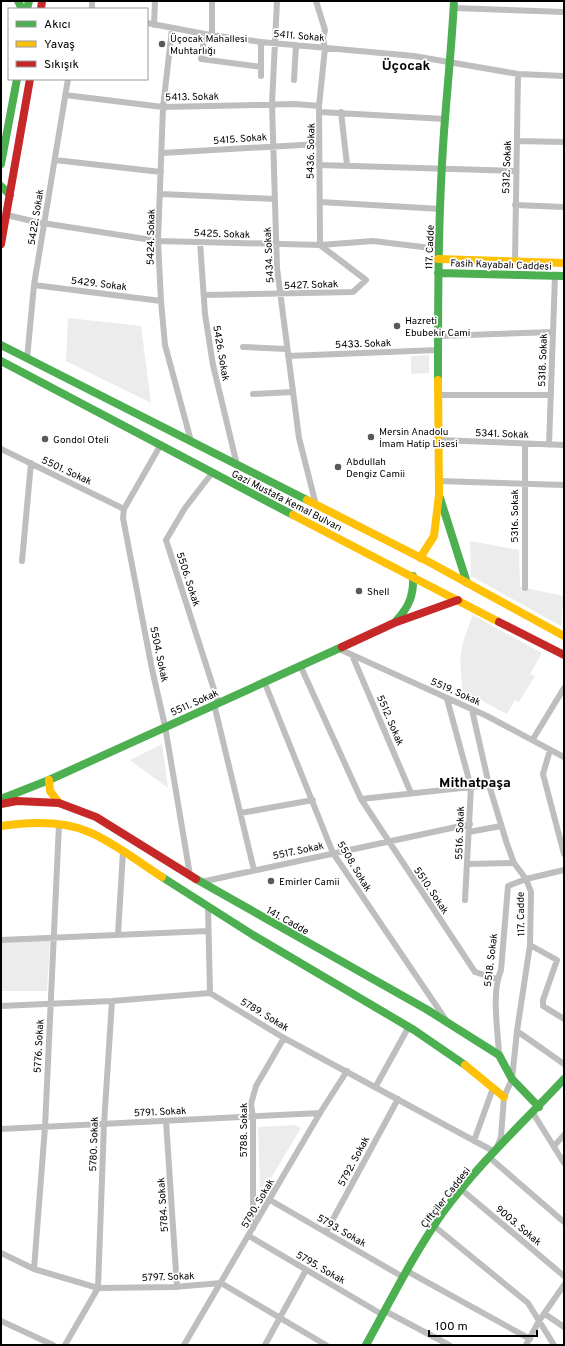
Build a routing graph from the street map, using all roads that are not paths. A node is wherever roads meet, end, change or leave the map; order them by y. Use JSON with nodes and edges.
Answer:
{"nodes":[{"id":1,"x":155,"y":1,"type":"edge"},
{"id":2,"x":212,"y":1,"type":"edge"},
{"id":3,"x":277,"y":1,"type":"edge"},
{"id":4,"x":316,"y":1,"type":"edge"},
{"id":5,"x":454,"y":4,"type":"edge"},
{"id":6,"x":564,"y":12,"type":"edge"},
{"id":7,"x":148,"y":24,"type":"edge"},
{"id":8,"x":154,"y":25,"type":"junction"},
{"id":9,"x":172,"y":29,"type":"junction"},
{"id":10,"x":209,"y":35,"type":"junction"},
{"id":11,"x":261,"y":42,"type":"junction"},
{"id":12,"x":276,"y":43,"type":"junction"},
{"id":13,"x":296,"y":46,"type":"junction"},
{"id":14,"x":325,"y":48,"type":"junction"},
{"id":15,"x":451,"y":63,"type":"junction"},
{"id":16,"x":261,"y":67,"type":"junction"},
{"id":17,"x":518,"y":74,"type":"junction"},
{"id":18,"x":261,"y":76,"type":"dead end"},
{"id":19,"x":564,"y":76,"type":"edge"},
{"id":20,"x":17,"y":80,"type":"edge"},
{"id":21,"x":30,"y":80,"type":"edge"},
{"id":22,"x":68,"y":80,"type":"edge"},
{"id":23,"x":294,"y":80,"type":"dead end"},
{"id":24,"x":65,"y":95,"type":"junction"},
{"id":25,"x":272,"y":104,"type":"junction"},
{"id":26,"x":163,"y":107,"type":"junction"},
{"id":27,"x":320,"y":109,"type":"junction"},
{"id":28,"x":341,"y":112,"type":"junction"},
{"id":29,"x":445,"y":119,"type":"junction"},
{"id":30,"x":517,"y":141,"type":"junction"},
{"id":31,"x":564,"y":142,"type":"edge"},
{"id":32,"x":319,"y":144,"type":"junction"},
{"id":33,"x":273,"y":146,"type":"junction"},
{"id":34,"x":162,"y":153,"type":"junction"},
{"id":35,"x":55,"y":160,"type":"junction"},
{"id":36,"x":1,"y":164,"type":"edge"},
{"id":37,"x":319,"y":165,"type":"junction"},
{"id":38,"x":347,"y":165,"type":"junction"},
{"id":39,"x":442,"y":168,"type":"junction"},
{"id":40,"x":516,"y":171,"type":"junction"},
{"id":41,"x":161,"y":172,"type":"junction"},
{"id":42,"x":1,"y":186,"type":"edge"},
{"id":43,"x":161,"y":194,"type":"junction"},
{"id":44,"x":10,"y":195,"type":"junction"},
{"id":45,"x":275,"y":199,"type":"junction"},
{"id":46,"x":320,"y":202,"type":"junction"},
{"id":47,"x":515,"y":205,"type":"junction"},
{"id":48,"x":564,"y":207,"type":"edge"},
{"id":49,"x":441,"y":209,"type":"junction"},
{"id":50,"x":7,"y":215,"type":"junction"},
{"id":51,"x":44,"y":223,"type":"junction"},
{"id":52,"x":158,"y":241,"type":"junction"},
{"id":53,"x":200,"y":242,"type":"junction"},
{"id":54,"x":1,"y":244,"type":"edge"},
{"id":55,"x":277,"y":245,"type":"junction"},
{"id":56,"x":320,"y":245,"type":"junction"},
{"id":57,"x":439,"y":249,"type":"junction"},
{"id":58,"x":438,"y":259,"type":"junction"},
{"id":59,"x":515,"y":261,"type":"junction"},
{"id":60,"x":564,"y":263,"type":"edge"},
{"id":61,"x":438,"y":272,"type":"junction"},
{"id":62,"x":555,"y":276,"type":"junction"},
{"id":63,"x":564,"y":276,"type":"edge"},
{"id":64,"x":34,"y":285,"type":"junction"},
{"id":65,"x":280,"y":294,"type":"junction"},
{"id":66,"x":204,"y":295,"type":"junction"},
{"id":67,"x":161,"y":301,"type":"junction"},
{"id":68,"x":553,"y":332,"type":"junction"},
{"id":69,"x":439,"y":336,"type":"junction"},
{"id":70,"x":1,"y":339,"type":"edge"},
{"id":71,"x":4,"y":346,"type":"edge"},
{"id":72,"x":243,"y":346,"type":"dead end"},
{"id":73,"x":438,"y":350,"type":"junction"},
{"id":74,"x":288,"y":352,"type":"junction"},
{"id":75,"x":27,"y":359,"type":"junction"},
{"id":76,"x":1,"y":361,"type":"edge"},
{"id":77,"x":293,"y":392,"type":"junction"},
{"id":78,"x":253,"y":394,"type":"dead end"},
{"id":79,"x":439,"y":395,"type":"junction"},
{"id":80,"x":551,"y":395,"type":"junction"},
{"id":81,"x":439,"y":440,"type":"junction"},
{"id":82,"x":191,"y":442,"type":"junction"},
{"id":83,"x":525,"y":444,"type":"junction"},
{"id":84,"x":549,"y":444,"type":"junction"},
{"id":85,"x":564,"y":445,"type":"edge"},
{"id":86,"x":160,"y":446,"type":"junction"},
{"id":87,"x":1,"y":449,"type":"edge"},
{"id":88,"x":31,"y":463,"type":"junction"},
{"id":89,"x":237,"y":466,"type":"junction"},
{"id":90,"x":212,"y":473,"type":"junction"},
{"id":91,"x":439,"y":480,"type":"junction"},
{"id":92,"x":524,"y":484,"type":"junction"},
{"id":93,"x":564,"y":485,"type":"edge"},
{"id":94,"x":439,"y":495,"type":"junction"},
{"id":95,"x":316,"y":505,"type":"junction"},
{"id":96,"x":124,"y":509,"type":"junction"},
{"id":97,"x":420,"y":558,"type":"junction"},
{"id":98,"x":22,"y":561,"type":"dead end"},
{"id":99,"x":413,"y":576,"type":"junction"},
{"id":100,"x":467,"y":583,"type":"junction"},
{"id":101,"x":525,"y":588,"type":"dead end"},
{"id":102,"x":458,"y":600,"type":"junction"},
{"id":103,"x":394,"y":623,"type":"junction"},
{"id":104,"x":564,"y":636,"type":"edge"},
{"id":105,"x":337,"y":648,"type":"junction"},
{"id":106,"x":352,"y":655,"type":"junction"},
{"id":107,"x":564,"y":655,"type":"edge"},
{"id":108,"x":300,"y":665,"type":"junction"},
{"id":109,"x":264,"y":681,"type":"junction"},
{"id":110,"x":564,"y":688,"type":"edge"},
{"id":111,"x":447,"y":699,"type":"junction"},
{"id":112,"x":216,"y":703,"type":"junction"},
{"id":113,"x":472,"y":710,"type":"junction"},
{"id":114,"x":165,"y":726,"type":"junction"},
{"id":115,"x":533,"y":740,"type":"junction"},
{"id":116,"x":550,"y":750,"type":"junction"},
{"id":117,"x":564,"y":757,"type":"edge"},
{"id":118,"x":49,"y":780,"type":"junction"},
{"id":119,"x":489,"y":785,"type":"junction"},
{"id":120,"x":471,"y":787,"type":"junction"},
{"id":121,"x":1,"y":791,"type":"edge"},
{"id":122,"x":411,"y":793,"type":"junction"},
{"id":123,"x":10,"y":795,"type":"junction"},
{"id":124,"x":1,"y":799,"type":"edge"},
{"id":125,"x":361,"y":799,"type":"junction"},
{"id":126,"x":313,"y":800,"type":"junction"},
{"id":127,"x":59,"y":803,"type":"junction"},
{"id":128,"x":1,"y":804,"type":"edge"},
{"id":129,"x":240,"y":813,"type":"junction"},
{"id":130,"x":59,"y":824,"type":"junction"},
{"id":131,"x":470,"y":824,"type":"junction"},
{"id":132,"x":1,"y":826,"type":"edge"},
{"id":133,"x":501,"y":826,"type":"junction"},
{"id":134,"x":469,"y":832,"type":"junction"},
{"id":135,"x":389,"y":842,"type":"junction"},
{"id":136,"x":123,"y":852,"type":"junction"},
{"id":137,"x":334,"y":853,"type":"junction"},
{"id":138,"x":564,"y":854,"type":"edge"},
{"id":139,"x":514,"y":863,"type":"junction"},
{"id":140,"x":468,"y":864,"type":"junction"},
{"id":141,"x":254,"y":870,"type":"junction"},
{"id":142,"x":564,"y":870,"type":"edge"},
{"id":143,"x":190,"y":875,"type":"junction"},
{"id":144,"x":526,"y":879,"type":"junction"},
{"id":145,"x":201,"y":882,"type":"junction"},
{"id":146,"x":465,"y":900,"type":"dead end"},
{"id":147,"x":208,"y":906,"type":"junction"},
{"id":148,"x":208,"y":931,"type":"junction"},
{"id":149,"x":118,"y":934,"type":"junction"},
{"id":150,"x":53,"y":939,"type":"junction"},
{"id":151,"x":1,"y":940,"type":"edge"},
{"id":152,"x":530,"y":945,"type":"junction"},
{"id":153,"x":497,"y":979,"type":"junction"},
{"id":154,"x":210,"y":993,"type":"junction"},
{"id":155,"x":112,"y":1001,"type":"junction"},
{"id":156,"x":50,"y":1005,"type":"junction"},
{"id":157,"x":1,"y":1006,"type":"edge"},
{"id":158,"x":564,"y":1019,"type":"edge"},
{"id":159,"x":448,"y":1023,"type":"junction"},
{"id":160,"x":408,"y":1028,"type":"junction"},
{"id":161,"x":517,"y":1031,"type":"junction"},
{"id":162,"x":284,"y":1038,"type":"junction"},
{"id":163,"x":499,"y":1055,"type":"junction"},
{"id":164,"x":564,"y":1064,"type":"edge"},
{"id":165,"x":347,"y":1071,"type":"junction"},
{"id":166,"x":512,"y":1079,"type":"junction"},
{"id":167,"x":564,"y":1079,"type":"edge"},
{"id":168,"x":376,"y":1086,"type":"junction"},
{"id":169,"x":493,"y":1088,"type":"junction"},
{"id":170,"x":504,"y":1097,"type":"junction"},
{"id":171,"x":398,"y":1099,"type":"junction"},
{"id":172,"x":536,"y":1110,"type":"junction"},
{"id":173,"x":320,"y":1113,"type":"junction"},
{"id":174,"x":253,"y":1117,"type":"junction"},
{"id":175,"x":166,"y":1121,"type":"junction"},
{"id":176,"x":104,"y":1124,"type":"junction"},
{"id":177,"x":45,"y":1127,"type":"junction"},
{"id":178,"x":1,"y":1129,"type":"edge"},
{"id":179,"x":564,"y":1135,"type":"edge"},
{"id":180,"x":474,"y":1141,"type":"junction"},
{"id":181,"x":554,"y":1146,"type":"junction"},
{"id":182,"x":492,"y":1155,"type":"junction"},
{"id":183,"x":564,"y":1163,"type":"edge"},
{"id":184,"x":462,"y":1190,"type":"junction"},
{"id":185,"x":270,"y":1200,"type":"junction"},
{"id":186,"x":564,"y":1222,"type":"edge"},
{"id":187,"x":434,"y":1226,"type":"junction"},
{"id":188,"x":253,"y":1230,"type":"junction"},
{"id":189,"x":326,"y":1232,"type":"junction"},
{"id":190,"x":249,"y":1236,"type":"junction"},
{"id":191,"x":1,"y":1254,"type":"edge"},
{"id":192,"x":34,"y":1268,"type":"junction"},
{"id":193,"x":306,"y":1270,"type":"junction"},
{"id":194,"x":405,"y":1274,"type":"junction"},
{"id":195,"x":564,"y":1276,"type":"edge"},
{"id":196,"x":221,"y":1284,"type":"junction"},
{"id":197,"x":564,"y":1285,"type":"edge"},
{"id":198,"x":178,"y":1287,"type":"junction"},
{"id":199,"x":98,"y":1288,"type":"junction"},
{"id":200,"x":384,"y":1313,"type":"junction"},
{"id":201,"x":545,"y":1314,"type":"junction"},
{"id":202,"x":280,"y":1318,"type":"junction"},
{"id":203,"x":1,"y":1321,"type":"edge"},
{"id":204,"x":539,"y":1321,"type":"junction"},
{"id":205,"x":564,"y":1327,"type":"edge"},
{"id":206,"x":530,"y":1339,"type":"junction"},
{"id":207,"x":53,"y":1345,"type":"edge"},
{"id":208,"x":65,"y":1345,"type":"edge"},
{"id":209,"x":184,"y":1345,"type":"edge"},
{"id":210,"x":265,"y":1345,"type":"edge"},
{"id":211,"x":326,"y":1345,"type":"edge"},
{"id":212,"x":366,"y":1345,"type":"edge"},
{"id":213,"x":448,"y":1345,"type":"edge"},
{"id":214,"x":526,"y":1345,"type":"edge"},
{"id":215,"x":554,"y":1345,"type":"edge"}],
"edges":[{"from":1,"to":8,"type":"street"},
{"from":2,"to":10,"type":"street"},
{"from":3,"to":12,"type":"street","name":"5434. Sokak"},
{"from":4,"to":14,"type":"street","name":"5436. Sokak"},
{"from":5,"to":6,"type":"street"},
{"from":5,"to":15,"type":"main road","name":"117. Cadde"},
{"from":7,"to":8,"type":"street","name":"5411. Sokak"},
{"from":8,"to":9,"type":"street","name":"5411. Sokak"},
{"from":9,"to":10,"type":"street","name":"5411. Sokak"},
{"from":9,"to":26,"type":"street","name":"5424. Sokak"},
{"from":10,"to":11,"type":"street","name":"5411. Sokak"},
{"from":10,"to":16,"type":"street"},
{"from":11,"to":12,"type":"street","name":"5411. Sokak"},
{"from":11,"to":16,"type":"street"},
{"from":12,"to":13,"type":"street","name":"5411. Sokak"},
{"from":12,"to":25,"type":"street","name":"5434. Sokak"},
{"from":13,"to":14,"type":"street","name":"5411. Sokak"},
{"from":13,"to":23,"type":"street"},
{"from":14,"to":15,"type":"street","name":"5411. Sokak"},
{"from":14,"to":27,"type":"street","name":"5436. Sokak"},
{"from":15,"to":17,"type":"street","name":"5411. Sokak"},
{"from":15,"to":29,"type":"main road","name":"117. Cadde"},
{"from":16,"to":18,"type":"street"},
{"from":17,"to":19,"type":"street","name":"5411. Sokak"},
{"from":17,"to":30,"type":"street","name":"5312. Sokak"},
{"from":20,"to":36,"type":"main road"},
{"from":21,"to":44,"type":"main road"},
{"from":22,"to":24,"type":"street","name":"5422. Sokak"},
{"from":24,"to":26,"type":"street","name":"5413. Sokak"},
{"from":24,"to":35,"type":"street","name":"5422. Sokak"},
{"from":25,"to":26,"type":"street","name":"5413. Sokak"},
{"from":25,"to":27,"type":"street","name":"5413. Sokak"},
{"from":25,"to":33,"type":"street","name":"5434. Sokak"},
{"from":26,"to":34,"type":"street","name":"5424. Sokak"},
{"from":27,"to":28,"type":"street","name":"5413. Sokak"},
{"from":27,"to":32,"type":"street","name":"5436. Sokak"},
{"from":28,"to":29,"type":"street","name":"5413. Sokak"},
{"from":28,"to":38,"type":"street"},
{"from":29,"to":39,"type":"main road","name":"117. Cadde"},
{"from":30,"to":31,"type":"street"},
{"from":30,"to":40,"type":"street","name":"5312. Sokak"},
{"from":32,"to":33,"type":"street","name":"5415. Sokak"},
{"from":32,"to":37,"type":"street","name":"5436. Sokak"},
{"from":33,"to":34,"type":"street","name":"5415. Sokak"},
{"from":33,"to":45,"type":"street","name":"5434. Sokak"},
{"from":34,"to":41,"type":"street","name":"5424. Sokak"},
{"from":35,"to":41,"type":"street"},
{"from":35,"to":51,"type":"street","name":"5422. Sokak"},
{"from":37,"to":38,"type":"street"},
{"from":37,"to":46,"type":"street","name":"5436. Sokak"},
{"from":38,"to":39,"type":"street"},
{"from":39,"to":40,"type":"street"},
{"from":39,"to":49,"type":"main road","name":"117. Cadde"},
{"from":40,"to":47,"type":"street","name":"5312. Sokak"},
{"from":41,"to":43,"type":"street","name":"5424. Sokak"},
{"from":42,"to":44,"type":"main road"},
{"from":43,"to":45,"type":"street"},
{"from":43,"to":52,"type":"street","name":"5424. Sokak"},
{"from":44,"to":50,"type":"main road"},
{"from":45,"to":55,"type":"street","name":"5434. Sokak"},
{"from":46,"to":49,"type":"street"},
{"from":46,"to":56,"type":"street","name":"5436. Sokak"},
{"from":47,"to":48,"type":"street"},
{"from":47,"to":59,"type":"street","name":"5312. Sokak"},
{"from":49,"to":57,"type":"main road","name":"117. Cadde"},
{"from":50,"to":51,"type":"street","name":"5425. Sokak"},
{"from":50,"to":54,"type":"main road"},
{"from":51,"to":52,"type":"street","name":"5425. Sokak"},
{"from":51,"to":64,"type":"street","name":"5422. Sokak"},
{"from":52,"to":53,"type":"street","name":"5425. Sokak"},
{"from":52,"to":67,"type":"street","name":"5424. Sokak"},
{"from":53,"to":55,"type":"street","name":"5425. Sokak"},
{"from":53,"to":66,"type":"street","name":"5426. Sokak"},
{"from":55,"to":56,"type":"street","name":"5425. Sokak"},
{"from":55,"to":65,"type":"street","name":"5434. Sokak"},
{"from":56,"to":57,"type":"street","name":"5425. Sokak"},
{"from":56,"to":65,"type":"street","name":"5427. Sokak"},
{"from":57,"to":58,"type":"main road","name":"117. Cadde"},
{"from":58,"to":59,"type":"main road","name":"Fasih Kayabalı Caddesi"},
{"from":58,"to":61,"type":"main road","name":"117. Cadde"},
{"from":59,"to":60,"type":"main road","name":"Fasih Kayabalı Caddesi"},
{"from":61,"to":62,"type":"main road","name":"Fasih Kayabalı Caddesi"},
{"from":61,"to":69,"type":"main road","name":"117. Cadde"},
{"from":62,"to":63,"type":"main road","name":"Fasih Kayabalı Caddesi"},
{"from":62,"to":68,"type":"street","name":"5318. Sokak"},
{"from":64,"to":67,"type":"street","name":"5429. Sokak"},
{"from":64,"to":75,"type":"street","name":"5422. Sokak"},
{"from":65,"to":66,"type":"street","name":"5427. Sokak"},
{"from":65,"to":74,"type":"street","name":"5434. Sokak"},
{"from":66,"to":89,"type":"street","name":"5426. Sokak"},
{"from":67,"to":82,"type":"street","name":"5424. Sokak"},
{"from":68,"to":69,"type":"street"},
{"from":68,"to":80,"type":"street","name":"5318. Sokak"},
{"from":69,"to":73,"type":"main road","name":"117. Cadde"},
{"from":70,"to":71,"type":"main road"},
{"from":71,"to":75,"type":"main road","name":"Gazi Mustafa Kemal Bulvarı"},
{"from":72,"to":74,"type":"street","name":"5433. Sokak"},
{"from":73,"to":74,"type":"street","name":"5433. Sokak"},
{"from":73,"to":79,"type":"main road","name":"117. Cadde"},
{"from":74,"to":77,"type":"street","name":"5434. Sokak"},
{"from":75,"to":82,"type":"main road","name":"Gazi Mustafa Kemal Bulvarı"},
{"from":76,"to":86,"type":"main road","name":"Gazi Mustafa Kemal Bulvarı"},
{"from":77,"to":78,"type":"street"},
{"from":77,"to":95,"type":"street","name":"5434. Sokak"},
{"from":79,"to":80,"type":"street"},
{"from":79,"to":81,"type":"main road","name":"117. Cadde"},
{"from":80,"to":84,"type":"street","name":"5318. Sokak"},
{"from":81,"to":83,"type":"street","name":"5341. Sokak"},
{"from":81,"to":91,"type":"main road","name":"117. Cadde"},
{"from":82,"to":89,"type":"main road","name":"Gazi Mustafa Kemal Bulvarı"},
{"from":83,"to":84,"type":"street","name":"5341. Sokak"},
{"from":83,"to":92,"type":"street","name":"5316. Sokak"},
{"from":84,"to":85,"type":"street","name":"5341. Sokak"},
{"from":86,"to":90,"type":"main road","name":"Gazi Mustafa Kemal Bulvarı"},
{"from":86,"to":96,"type":"street"},
{"from":87,"to":88,"type":"street","name":"5501. Sokak"},
{"from":88,"to":96,"type":"street","name":"5501. Sokak"},
{"from":88,"to":98,"type":"street"},
{"from":89,"to":95,"type":"main road","name":"Gazi Mustafa Kemal Bulvarı"},
{"from":90,"to":99,"type":"main road","name":"Gazi Mustafa Kemal Bulvarı"},
{"from":90,"to":112,"type":"street","name":"5506. Sokak"},
{"from":91,"to":92,"type":"street"},
{"from":91,"to":94,"type":"main road","name":"117. Cadde"},
{"from":92,"to":93,"type":"street"},
{"from":92,"to":101,"type":"street","name":"5316. Sokak"},
{"from":94,"to":97,"type":"main road","name":"117. Cadde"},
{"from":94,"to":100,"type":"main road","name":"117. Cadde"},
{"from":95,"to":97,"type":"main road","name":"Gazi Mustafa Kemal Bulvarı"},
{"from":96,"to":114,"type":"street","name":"5504. Sokak"},
{"from":97,"to":100,"type":"main road","name":"Gazi Mustafa Kemal Bulvarı"},
{"from":99,"to":102,"type":"main road","name":"Gazi Mustafa Kemal Bulvarı"},
{"from":99,"to":103,"type":"main road"},
{"from":100,"to":104,"type":"main road","name":"Gazi Mustafa Kemal Bulvarı"},
{"from":102,"to":103,"type":"main road","name":"5511. Sokak"},
{"from":102,"to":107,"type":"main road","name":"Gazi Mustafa Kemal Bulvarı"},
{"from":103,"to":105,"type":"main road","name":"5511. Sokak"},
{"from":105,"to":106,"type":"street","name":"5519. Sokak"},
{"from":105,"to":108,"type":"main road","name":"5511. Sokak"},
{"from":106,"to":111,"type":"street","name":"5519. Sokak"},
{"from":106,"to":122,"type":"street","name":"5512. Sokak"},
{"from":108,"to":109,"type":"main road","name":"5511. Sokak"},
{"from":108,"to":125,"type":"street","name":"5510. Sokak"},
{"from":109,"to":112,"type":"main road","name":"5511. Sokak"},
{"from":109,"to":126,"type":"street","name":"5508. Sokak"},
{"from":110,"to":115,"type":"street"},
{"from":111,"to":113,"type":"street","name":"5519. Sokak"},
{"from":111,"to":120,"type":"street","name":"5516. Sokak"},
{"from":112,"to":114,"type":"main road","name":"5511. Sokak"},
{"from":112,"to":129,"type":"street"},
{"from":113,"to":115,"type":"street","name":"5519. Sokak"},
{"from":113,"to":119,"type":"street","name":"117. Cadde"},
{"from":114,"to":118,"type":"main road","name":"5511. Sokak"},
{"from":114,"to":143,"type":"street","name":"5504. Sokak"},
{"from":115,"to":116,"type":"street","name":"5519. Sokak"},
{"from":116,"to":117,"type":"street","name":"5519. Sokak"},
{"from":116,"to":138,"type":"street"},
{"from":118,"to":123,"type":"main road","name":"5511. Sokak"},
{"from":118,"to":127,"type":"main road"},
{"from":119,"to":120,"type":"street"},
{"from":119,"to":133,"type":"street","name":"117. Cadde"},
{"from":120,"to":122,"type":"street"},
{"from":120,"to":131,"type":"street","name":"5516. Sokak"},
{"from":121,"to":123,"type":"main road"},
{"from":122,"to":125,"type":"street"},
{"from":123,"to":124,"type":"main road","name":"5511. Sokak"},
{"from":125,"to":135,"type":"street","name":"5510. Sokak"},
{"from":126,"to":129,"type":"street"},
{"from":126,"to":137,"type":"street","name":"5508. Sokak"},
{"from":127,"to":128,"type":"main road","name":"141. Cadde"},
{"from":127,"to":143,"type":"main road","name":"141. Cadde"},
{"from":129,"to":141,"type":"street"},
{"from":130,"to":132,"type":"main road"},
{"from":130,"to":136,"type":"main road"},
{"from":130,"to":150,"type":"street","name":"5776. Sokak"},
{"from":131,"to":134,"type":"street","name":"5516. Sokak"},
{"from":131,"to":135,"type":"street","name":"5517. Sokak"},
{"from":133,"to":134,"type":"street"},
{"from":133,"to":139,"type":"street","name":"117. Cadde"},
{"from":134,"to":140,"type":"street","name":"5516. Sokak"},
{"from":135,"to":137,"type":"street","name":"5517. Sokak"},
{"from":135,"to":153,"type":"street","name":"5510. Sokak"},
{"from":136,"to":147,"type":"main road"},
{"from":136,"to":149,"type":"street"},
{"from":137,"to":141,"type":"street","name":"5517. Sokak"},
{"from":137,"to":159,"type":"street","name":"5508. Sokak"},
{"from":139,"to":140,"type":"street"},
{"from":139,"to":144,"type":"street","name":"117. Cadde"},
{"from":140,"to":146,"type":"street","name":"5516. Sokak"},
{"from":141,"to":145,"type":"street","name":"5517. Sokak"},
{"from":142,"to":144,"type":"street"},
{"from":143,"to":145,"type":"main road","name":"141. Cadde"},
{"from":144,"to":152,"type":"street","name":"117. Cadde"},
{"from":144,"to":153,"type":"street","name":"5518. Sokak"},
{"from":145,"to":159,"type":"main road","name":"141. Cadde"},
{"from":147,"to":148,"type":"street"},
{"from":147,"to":160,"type":"main road"},
{"from":148,"to":149,"type":"street"},
{"from":148,"to":154,"type":"street"},
{"from":149,"to":150,"type":"street"},
{"from":150,"to":151,"type":"street"},
{"from":150,"to":156,"type":"street","name":"5776. Sokak"},
{"from":152,"to":158,"type":"street"},
{"from":152,"to":161,"type":"street","name":"117. Cadde"},
{"from":153,"to":163,"type":"street","name":"5518. Sokak"},
{"from":154,"to":155,"type":"street"},
{"from":154,"to":162,"type":"street","name":"5789. Sokak"},
{"from":155,"to":156,"type":"street"},
{"from":155,"to":176,"type":"street","name":"5780. Sokak"},
{"from":156,"to":157,"type":"street"},
{"from":156,"to":177,"type":"street","name":"5776. Sokak"},
{"from":159,"to":163,"type":"main road","name":"141. Cadde"},
{"from":160,"to":168,"type":"street"},
{"from":160,"to":169,"type":"main road"},
{"from":161,"to":164,"type":"street"},
{"from":161,"to":166,"type":"street","name":"117. Cadde"},
{"from":162,"to":165,"type":"street","name":"5789. Sokak"},
{"from":162,"to":174,"type":"street","name":"5788. Sokak"},
{"from":163,"to":166,"type":"main road","name":"141. Cadde"},
{"from":165,"to":168,"type":"street","name":"5789. Sokak"},
{"from":165,"to":173,"type":"street","name":"5790. Sokak"},
{"from":166,"to":170,"type":"street","name":"117. Cadde"},
{"from":166,"to":172,"type":"main road","name":"141. Cadde"},
{"from":167,"to":172,"type":"main road","name":"Çiftçiler Caddesi"},
{"from":168,"to":171,"type":"street","name":"5789. Sokak"},
{"from":169,"to":170,"type":"main road"},
{"from":169,"to":180,"type":"street"},
{"from":170,"to":182,"type":"street","name":"117. Cadde"},
{"from":171,"to":180,"type":"street","name":"5789. Sokak"},
{"from":171,"to":189,"type":"street","name":"5792. Sokak"},
{"from":172,"to":181,"type":"street"},
{"from":172,"to":182,"type":"main road","name":"Çiftçiler Caddesi"},
{"from":173,"to":174,"type":"street","name":"5791. Sokak"},
{"from":173,"to":185,"type":"street","name":"5790. Sokak"},
{"from":174,"to":175,"type":"street","name":"5791. Sokak"},
{"from":174,"to":188,"type":"street","name":"5788. Sokak"},
{"from":175,"to":176,"type":"street","name":"5791. Sokak"},
{"from":175,"to":198,"type":"street","name":"5784. Sokak"},
{"from":176,"to":177,"type":"street","name":"5791. Sokak"},
{"from":176,"to":199,"type":"street","name":"5780. Sokak"},
{"from":177,"to":178,"type":"street","name":"5791. Sokak"},
{"from":177,"to":192,"type":"street","name":"5776. Sokak"},
{"from":179,"to":181,"type":"street"},
{"from":180,"to":182,"type":"street","name":"5789. Sokak"},
{"from":181,"to":183,"type":"street"},
{"from":182,"to":184,"type":"main road","name":"Çiftçiler Caddesi"},
{"from":182,"to":186,"type":"street","name":"5789. Sokak"},
{"from":184,"to":187,"type":"main road","name":"Çiftçiler Caddesi"},
{"from":184,"to":195,"type":"street","name":"9003. Sokak"},
{"from":185,"to":188,"type":"street","name":"5790. Sokak"},
{"from":185,"to":189,"type":"street","name":"5793. Sokak"},
{"from":187,"to":194,"type":"main road","name":"Çiftçiler Caddesi"},
{"from":187,"to":204,"type":"street"},
{"from":188,"to":190,"type":"street","name":"5790. Sokak"},
{"from":189,"to":194,"type":"street","name":"5793. Sokak"},
{"from":190,"to":193,"type":"street","name":"5795. Sokak"},
{"from":190,"to":196,"type":"street","name":"5790. Sokak"},
{"from":191,"to":192,"type":"street","name":"5797. Sokak"},
{"from":192,"to":199,"type":"street","name":"5797. Sokak"},
{"from":193,"to":200,"type":"street","name":"5795. Sokak"},
{"from":193,"to":202,"type":"street"},
{"from":194,"to":200,"type":"main road","name":"Çiftçiler Caddesi"},
{"from":194,"to":206,"type":"street","name":"5793. Sokak"},
{"from":196,"to":198,"type":"street","name":"5797. Sokak"},
{"from":196,"to":202,"type":"street"},
{"from":196,"to":209,"type":"street","name":"5790. Sokak"},
{"from":197,"to":201,"type":"street"},
{"from":198,"to":199,"type":"street","name":"5797. Sokak"},
{"from":199,"to":208,"type":"street"},
{"from":200,"to":212,"type":"main road","name":"Çiftçiler Caddesi"},
{"from":200,"to":213,"type":"street","name":"5795. Sokak"},
{"from":201,"to":204,"type":"street"},
{"from":201,"to":205,"type":"street"},
{"from":202,"to":210,"type":"street"},
{"from":202,"to":211,"type":"street"},
{"from":203,"to":207,"type":"street"},
{"from":204,"to":206,"type":"street"},
{"from":204,"to":215,"type":"street"},
{"from":206,"to":214,"type":"street"}]}
